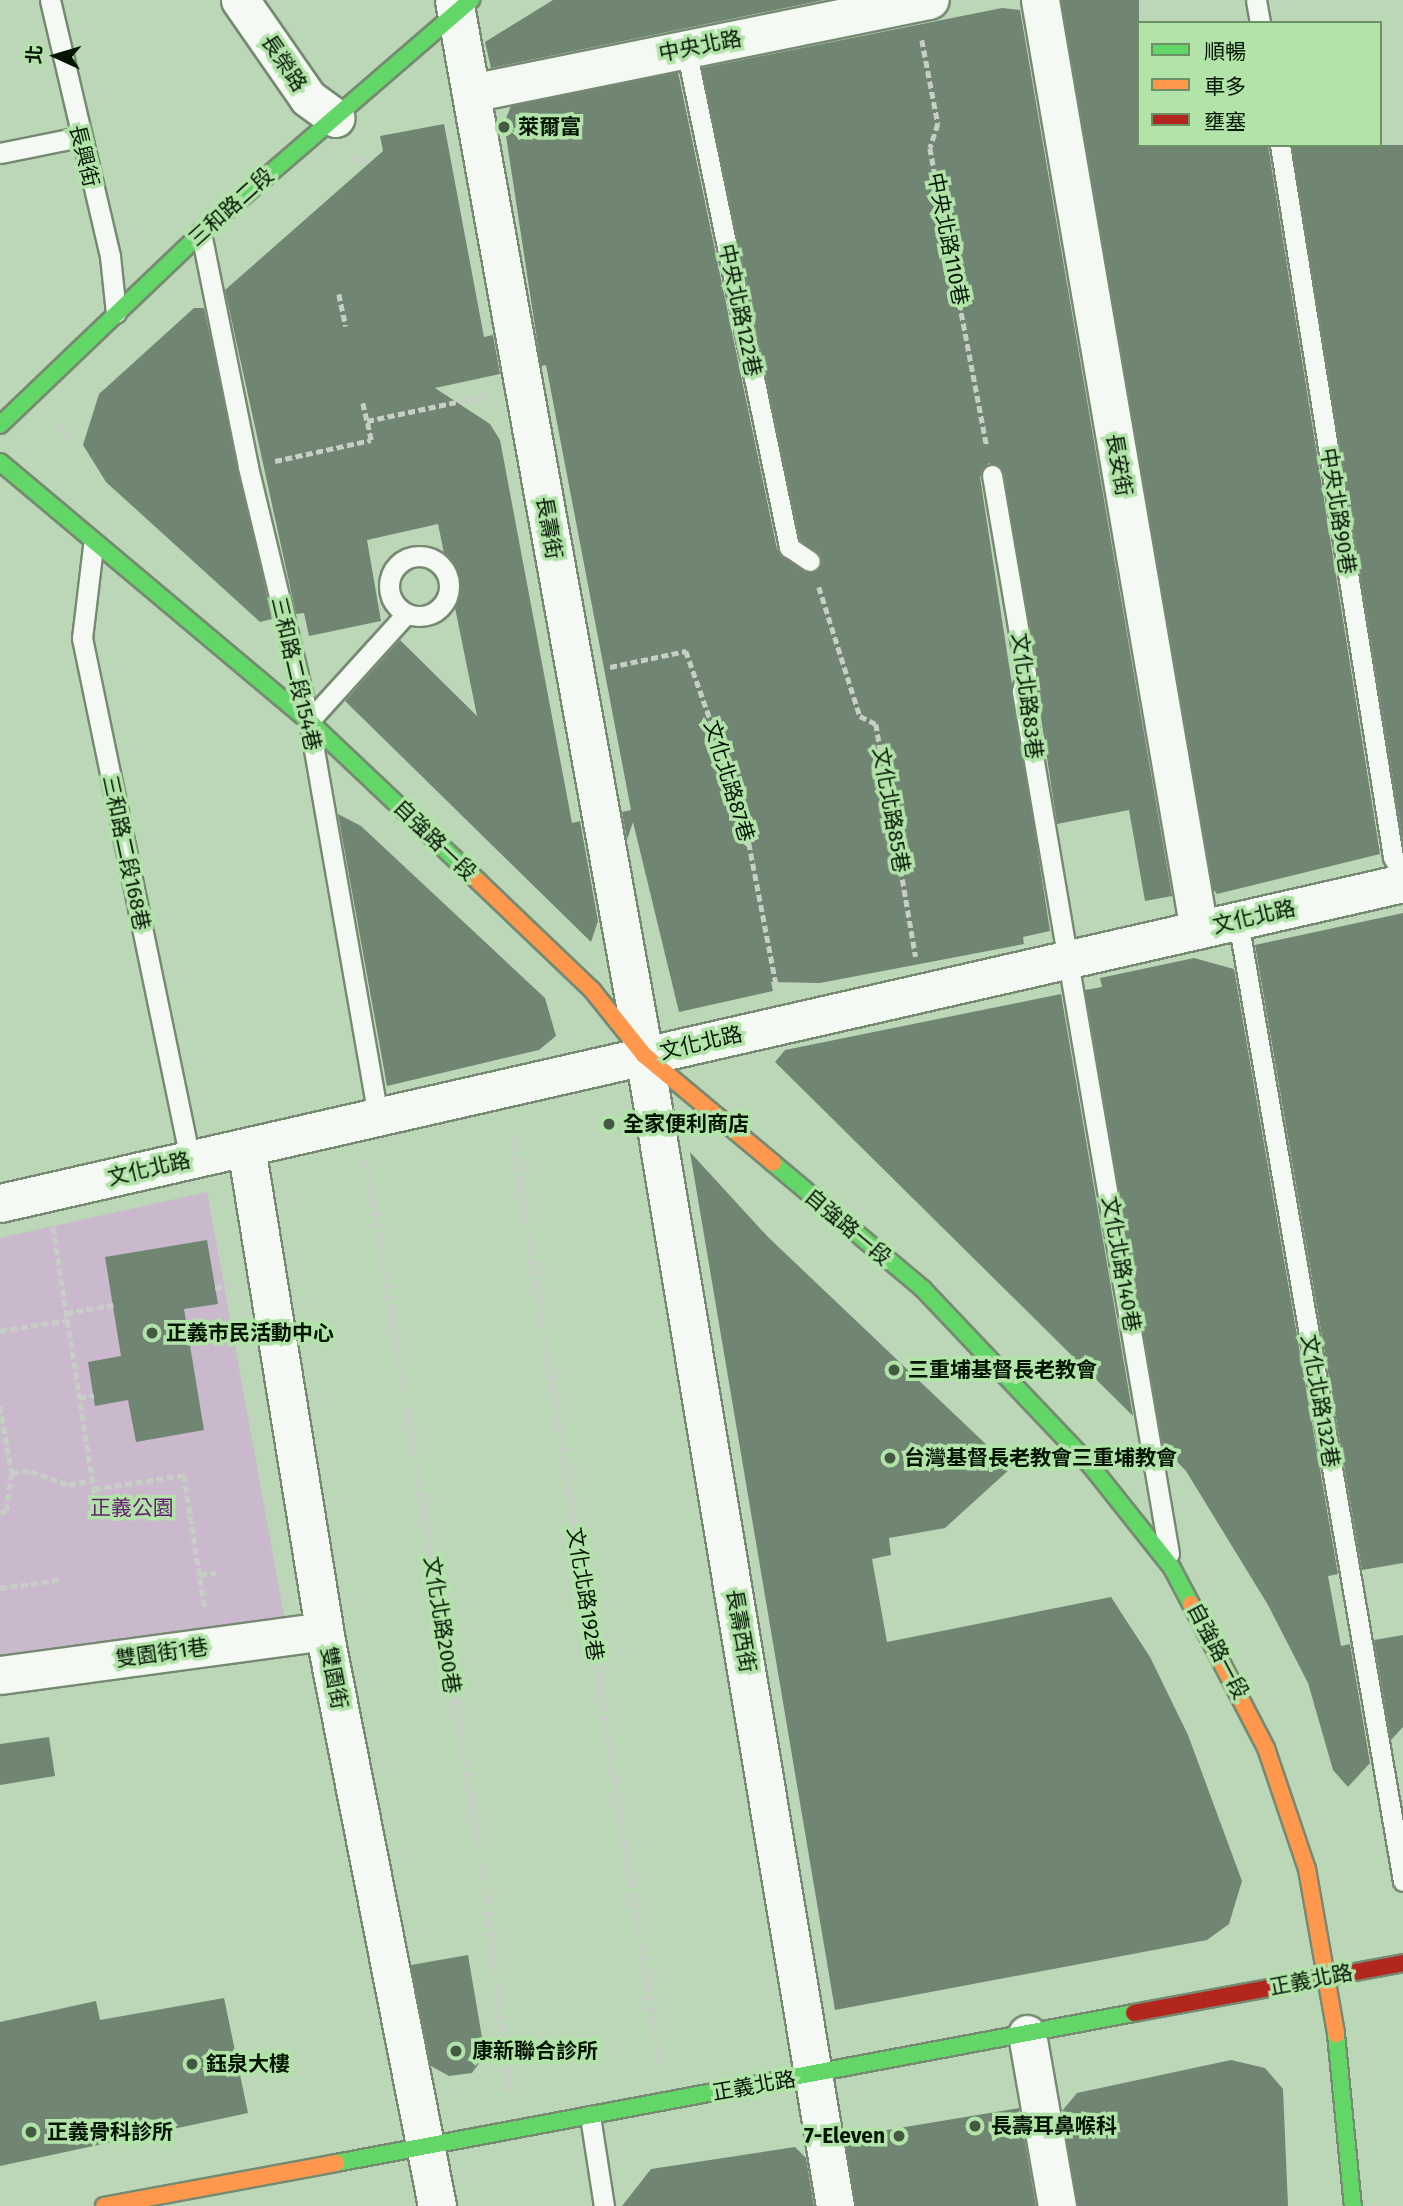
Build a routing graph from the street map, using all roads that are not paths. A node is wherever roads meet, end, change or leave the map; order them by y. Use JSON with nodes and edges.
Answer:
{"nodes":[{"id":1,"x":50,"y":0,"type":"edge"},
{"id":2,"x":240,"y":0,"type":"edge"},
{"id":3,"x":1040,"y":0,"type":"edge"},
{"id":4,"x":1256,"y":0,"type":"edge"},
{"id":5,"x":923,"y":1,"type":"edge"},
{"id":6,"x":461,"y":4,"type":"edge"},
{"id":7,"x":1260,"y":21,"type":"edge"},
{"id":8,"x":686,"y":50,"type":"junction"},
{"id":9,"x":471,"y":93,"type":"junction"},
{"id":10,"x":335,"y":118,"type":"junction"},
{"id":11,"x":79,"y":137,"type":"junction"},
{"id":12,"x":1280,"y":147,"type":"edge"},
{"id":13,"x":0,"y":153,"type":"edge"},
{"id":14,"x":201,"y":233,"type":"junction"},
{"id":15,"x":116,"y":313,"type":"junction"},
{"id":16,"x":0,"y":425,"type":"edge"},
{"id":17,"x":0,"y":462,"type":"edge"},
{"id":18,"x":992,"y":475,"type":"road end"},
{"id":19,"x":93,"y":546,"type":"junction"},
{"id":20,"x":810,"y":561,"type":"road end"},
{"id":21,"x":406,"y":614,"type":"dead end"},
{"id":22,"x":309,"y":721,"type":"junction"},
{"id":23,"x":1403,"y":875,"type":"edge"},
{"id":24,"x":1403,"y":883,"type":"edge"},
{"id":25,"x":1238,"y":921,"type":"junction"},
{"id":26,"x":1199,"y":930,"type":"junction"},
{"id":27,"x":1070,"y":959,"type":"junction"},
{"id":28,"x":645,"y":1055,"type":"junction"},
{"id":29,"x":369,"y":1119,"type":"junction"},
{"id":30,"x":246,"y":1147,"type":"junction"},
{"id":31,"x":190,"y":1159,"type":"junction"},
{"id":32,"x":0,"y":1203,"type":"edge"},
{"id":33,"x":1172,"y":1568,"type":"junction"},
{"id":34,"x":324,"y":1631,"type":"junction"},
{"id":35,"x":0,"y":1675,"type":"edge"},
{"id":36,"x":1403,"y":1881,"type":"edge"},
{"id":37,"x":1403,"y":1963,"type":"edge"},
{"id":38,"x":1329,"y":1977,"type":"junction"},
{"id":39,"x":1027,"y":2034,"type":"junction"},
{"id":40,"x":816,"y":2075,"type":"junction"},
{"id":41,"x":590,"y":2116,"type":"junction"},
{"id":42,"x":425,"y":2146,"type":"junction"},
{"id":43,"x":168,"y":2199,"type":"edge"},
{"id":44,"x":104,"y":2206,"type":"edge"},
{"id":45,"x":436,"y":2206,"type":"edge"},
{"id":46,"x":604,"y":2206,"type":"edge"},
{"id":47,"x":835,"y":2206,"type":"edge"},
{"id":48,"x":1057,"y":2206,"type":"edge"},
{"id":49,"x":1353,"y":2206,"type":"edge"}],
"edges":[{"from":1,"to":11,"type":"lane","name":"長興街"},
{"from":2,"to":10,"type":"street","name":"長榮路"},
{"from":3,"to":26,"type":"street","name":"長安街"},
{"from":4,"to":7,"type":"lane"},
{"from":5,"to":8,"type":"street","name":"中央北路"},
{"from":6,"to":9,"type":"street","name":"長壽街"},
{"from":6,"to":10,"type":"street","name":"三和路二段"},
{"from":8,"to":9,"type":"street","name":"中央北路"},
{"from":8,"to":20,"type":"lane","name":"中央北路122巷"},
{"from":9,"to":28,"type":"street","name":"長壽街"},
{"from":10,"to":14,"type":"street","name":"三和路二段"},
{"from":11,"to":13,"type":"lane"},
{"from":11,"to":15,"type":"lane","name":"長興街"},
{"from":12,"to":23,"type":"lane","name":"中央北路90巷"},
{"from":14,"to":15,"type":"street","name":"三和路二段"},
{"from":14,"to":22,"type":"lane","name":"三和路二段154巷"},
{"from":15,"to":16,"type":"street","name":"三和路二段"},
{"from":17,"to":19,"type":"street","name":"自強路一段"},
{"from":18,"to":27,"type":"lane","name":"文化北路83巷"},
{"from":19,"to":22,"type":"street","name":"自強路一段"},
{"from":19,"to":31,"type":"lane","name":"三和路二段168巷"},
{"from":21,"to":22,"type":"lane"},
{"from":22,"to":28,"type":"street","name":"自強路一段"},
{"from":22,"to":29,"type":"lane","name":"三和路二段154巷"},
{"from":24,"to":25,"type":"street","name":"文化北路"},
{"from":25,"to":26,"type":"street","name":"文化北路"},
{"from":25,"to":36,"type":"lane","name":"文化北路132巷"},
{"from":26,"to":27,"type":"street","name":"文化北路"},
{"from":27,"to":28,"type":"street","name":"文化北路"},
{"from":27,"to":33,"type":"lane","name":"文化北路140巷"},
{"from":28,"to":29,"type":"street","name":"文化北路"},
{"from":28,"to":33,"type":"street","name":"自強路一段"},
{"from":28,"to":40,"type":"street","name":"長壽西街"},
{"from":29,"to":30,"type":"street","name":"文化北路"},
{"from":30,"to":31,"type":"street","name":"文化北路"},
{"from":30,"to":34,"type":"street","name":"雙園街"},
{"from":31,"to":32,"type":"street","name":"文化北路"},
{"from":33,"to":38,"type":"street","name":"自強路一段"},
{"from":34,"to":35,"type":"street","name":"雙園街1巷"},
{"from":34,"to":42,"type":"street","name":"雙園街"},
{"from":37,"to":38,"type":"street","name":"正義北路"},
{"from":38,"to":39,"type":"street","name":"正義北路"},
{"from":38,"to":49,"type":"street","name":"自強路一段"},
{"from":39,"to":40,"type":"street","name":"正義北路"},
{"from":39,"to":48,"type":"street"},
{"from":40,"to":41,"type":"street","name":"正義北路"},
{"from":40,"to":47,"type":"street","name":"長壽西街"},
{"from":41,"to":42,"type":"street","name":"正義北路"},
{"from":41,"to":46,"type":"lane"},
{"from":42,"to":43,"type":"street","name":"正義北路"},
{"from":42,"to":45,"type":"street","name":"雙園街"},
{"from":43,"to":44,"type":"street","name":"正義北路"}]}
